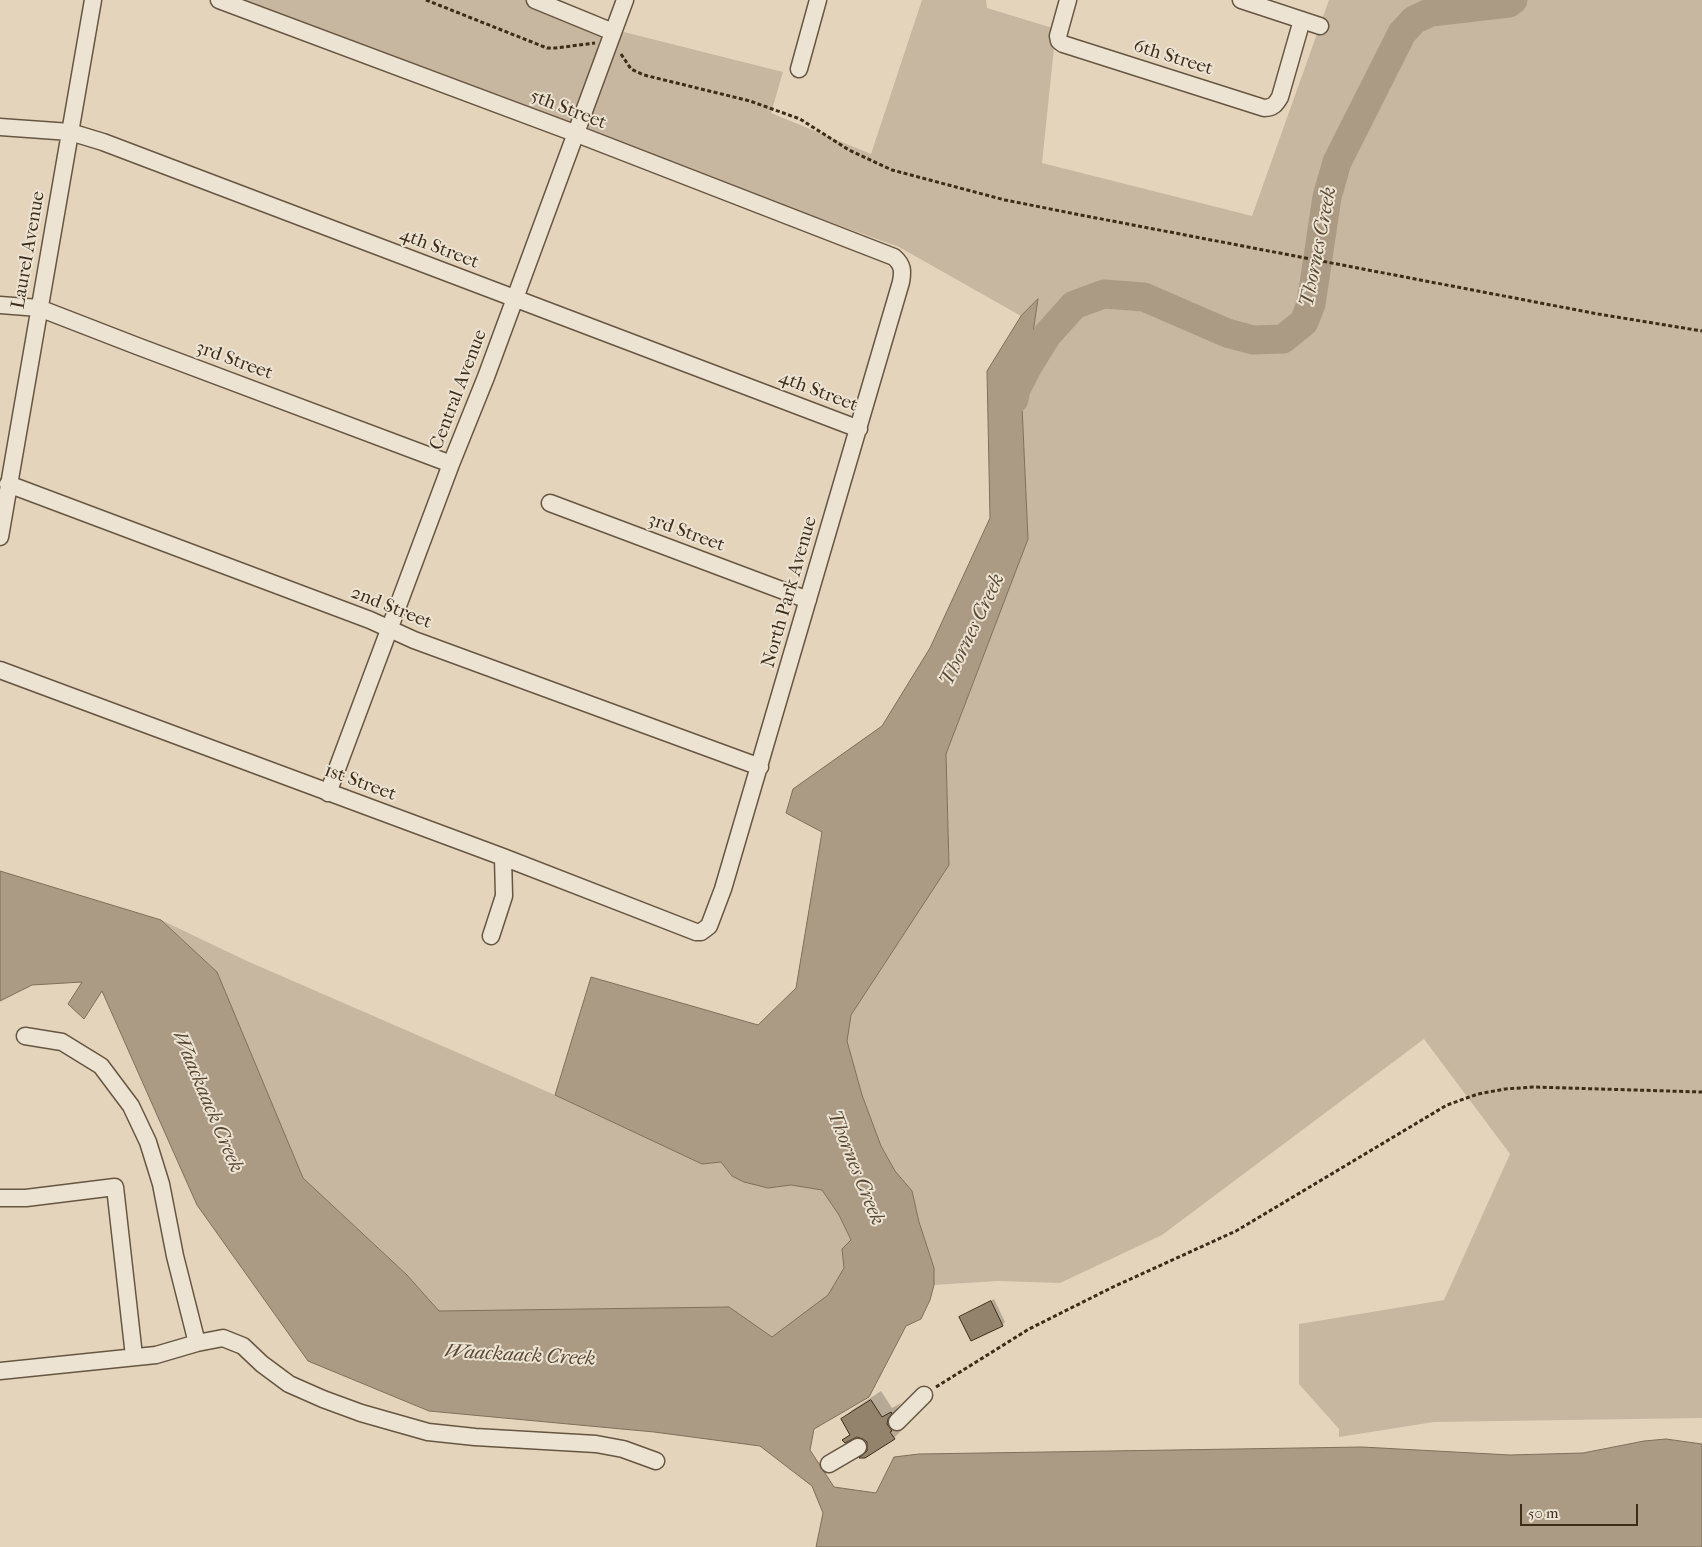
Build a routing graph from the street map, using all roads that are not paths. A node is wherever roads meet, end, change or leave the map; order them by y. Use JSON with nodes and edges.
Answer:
{"nodes":[{"id":1,"x":93,"y":0,"type":"edge"},
{"id":2,"x":218,"y":0,"type":"edge"},
{"id":3,"x":535,"y":0,"type":"edge"},
{"id":4,"x":625,"y":0,"type":"edge"},
{"id":5,"x":818,"y":0,"type":"edge"},
{"id":6,"x":1068,"y":0,"type":"edge"},
{"id":7,"x":1241,"y":0,"type":"edge"},
{"id":8,"x":1302,"y":20,"type":"junction"},
{"id":9,"x":1320,"y":26,"type":"dead end"},
{"id":10,"x":613,"y":32,"type":"junction"},
{"id":11,"x":799,"y":69,"type":"dead end"},
{"id":12,"x":0,"y":127,"type":"edge"},
{"id":13,"x":70,"y":132,"type":"junction"},
{"id":14,"x":577,"y":134,"type":"junction"},
{"id":15,"x":901,"y":263,"type":"joint"},
{"id":16,"x":514,"y":299,"type":"junction"},
{"id":17,"x":0,"y":305,"type":"edge"},
{"id":18,"x":39,"y":308,"type":"junction"},
{"id":19,"x":859,"y":429,"type":"junction"},
{"id":20,"x":451,"y":464,"type":"junction"},
{"id":21,"x":8,"y":484,"type":"junction"},
{"id":22,"x":550,"y":503,"type":"dead end"},
{"id":23,"x":0,"y":537,"type":"edge"},
{"id":24,"x":808,"y":600,"type":"junction"},
{"id":25,"x":390,"y":628,"type":"junction"},
{"id":26,"x":0,"y":670,"type":"edge"},
{"id":27,"x":760,"y":767,"type":"junction"},
{"id":28,"x":328,"y":793,"type":"junction"},
{"id":29,"x":503,"y":857,"type":"junction"},
{"id":30,"x":705,"y":930,"type":"joint"},
{"id":31,"x":490,"y":936,"type":"dead end"},
{"id":32,"x":25,"y":1036,"type":"dead end"},
{"id":33,"x":0,"y":1198,"type":"edge"},
{"id":34,"x":197,"y":1343,"type":"junction"},
{"id":35,"x":134,"y":1356,"type":"junction"},
{"id":36,"x":0,"y":1371,"type":"edge"},
{"id":37,"x":924,"y":1395,"type":"road end"},
{"id":38,"x":897,"y":1422,"type":"dead end"},
{"id":39,"x":858,"y":1447,"type":"dead end"},
{"id":40,"x":656,"y":1461,"type":"dead end"},
{"id":41,"x":829,"y":1464,"type":"dead end"}],
"edges":[{"from":1,"to":13,"type":"street","name":"Laurel Avenue"},
{"from":2,"to":14,"type":"street","name":"5th Street"},
{"from":3,"to":10,"type":"street"},
{"from":4,"to":10,"type":"street","name":"Central Avenue"},
{"from":5,"to":11,"type":"street"},
{"from":6,"to":8,"type":"street","name":"6th Street"},
{"from":7,"to":8,"type":"street"},
{"from":8,"to":9,"type":"street"},
{"from":10,"to":14,"type":"street","name":"Central Avenue"},
{"from":12,"to":13,"type":"street","name":"4th Street"},
{"from":13,"to":16,"type":"street","name":"4th Street"},
{"from":13,"to":18,"type":"street","name":"Laurel Avenue"},
{"from":14,"to":15,"type":"street","name":"5th Street"},
{"from":14,"to":16,"type":"street","name":"Central Avenue"},
{"from":15,"to":19,"type":"street","name":"North Park Avenue"},
{"from":16,"to":19,"type":"street","name":"4th Street"},
{"from":16,"to":20,"type":"street","name":"Central Avenue"},
{"from":17,"to":18,"type":"street","name":"3rd Street"},
{"from":18,"to":20,"type":"street","name":"3rd Street"},
{"from":18,"to":21,"type":"street","name":"Laurel Avenue"},
{"from":19,"to":24,"type":"street","name":"North Park Avenue"},
{"from":20,"to":25,"type":"street","name":"Central Avenue"},
{"from":21,"to":23,"type":"street","name":"Laurel Avenue"},
{"from":21,"to":25,"type":"street","name":"2nd Street"},
{"from":22,"to":24,"type":"street","name":"3rd Street"},
{"from":24,"to":27,"type":"street","name":"North Park Avenue"},
{"from":25,"to":27,"type":"street","name":"2nd Street"},
{"from":25,"to":28,"type":"street","name":"Central Avenue"},
{"from":26,"to":28,"type":"street","name":"1st Street"},
{"from":27,"to":30,"type":"street","name":"North Park Avenue"},
{"from":28,"to":29,"type":"street","name":"1st Street"},
{"from":29,"to":30,"type":"street","name":"1st Street"},
{"from":29,"to":31,"type":"street"},
{"from":32,"to":34,"type":"street"},
{"from":33,"to":35,"type":"street"},
{"from":34,"to":35,"type":"street"},
{"from":34,"to":40,"type":"street"},
{"from":35,"to":36,"type":"street"},
{"from":37,"to":38,"type":"street"},
{"from":39,"to":41,"type":"street"}]}
